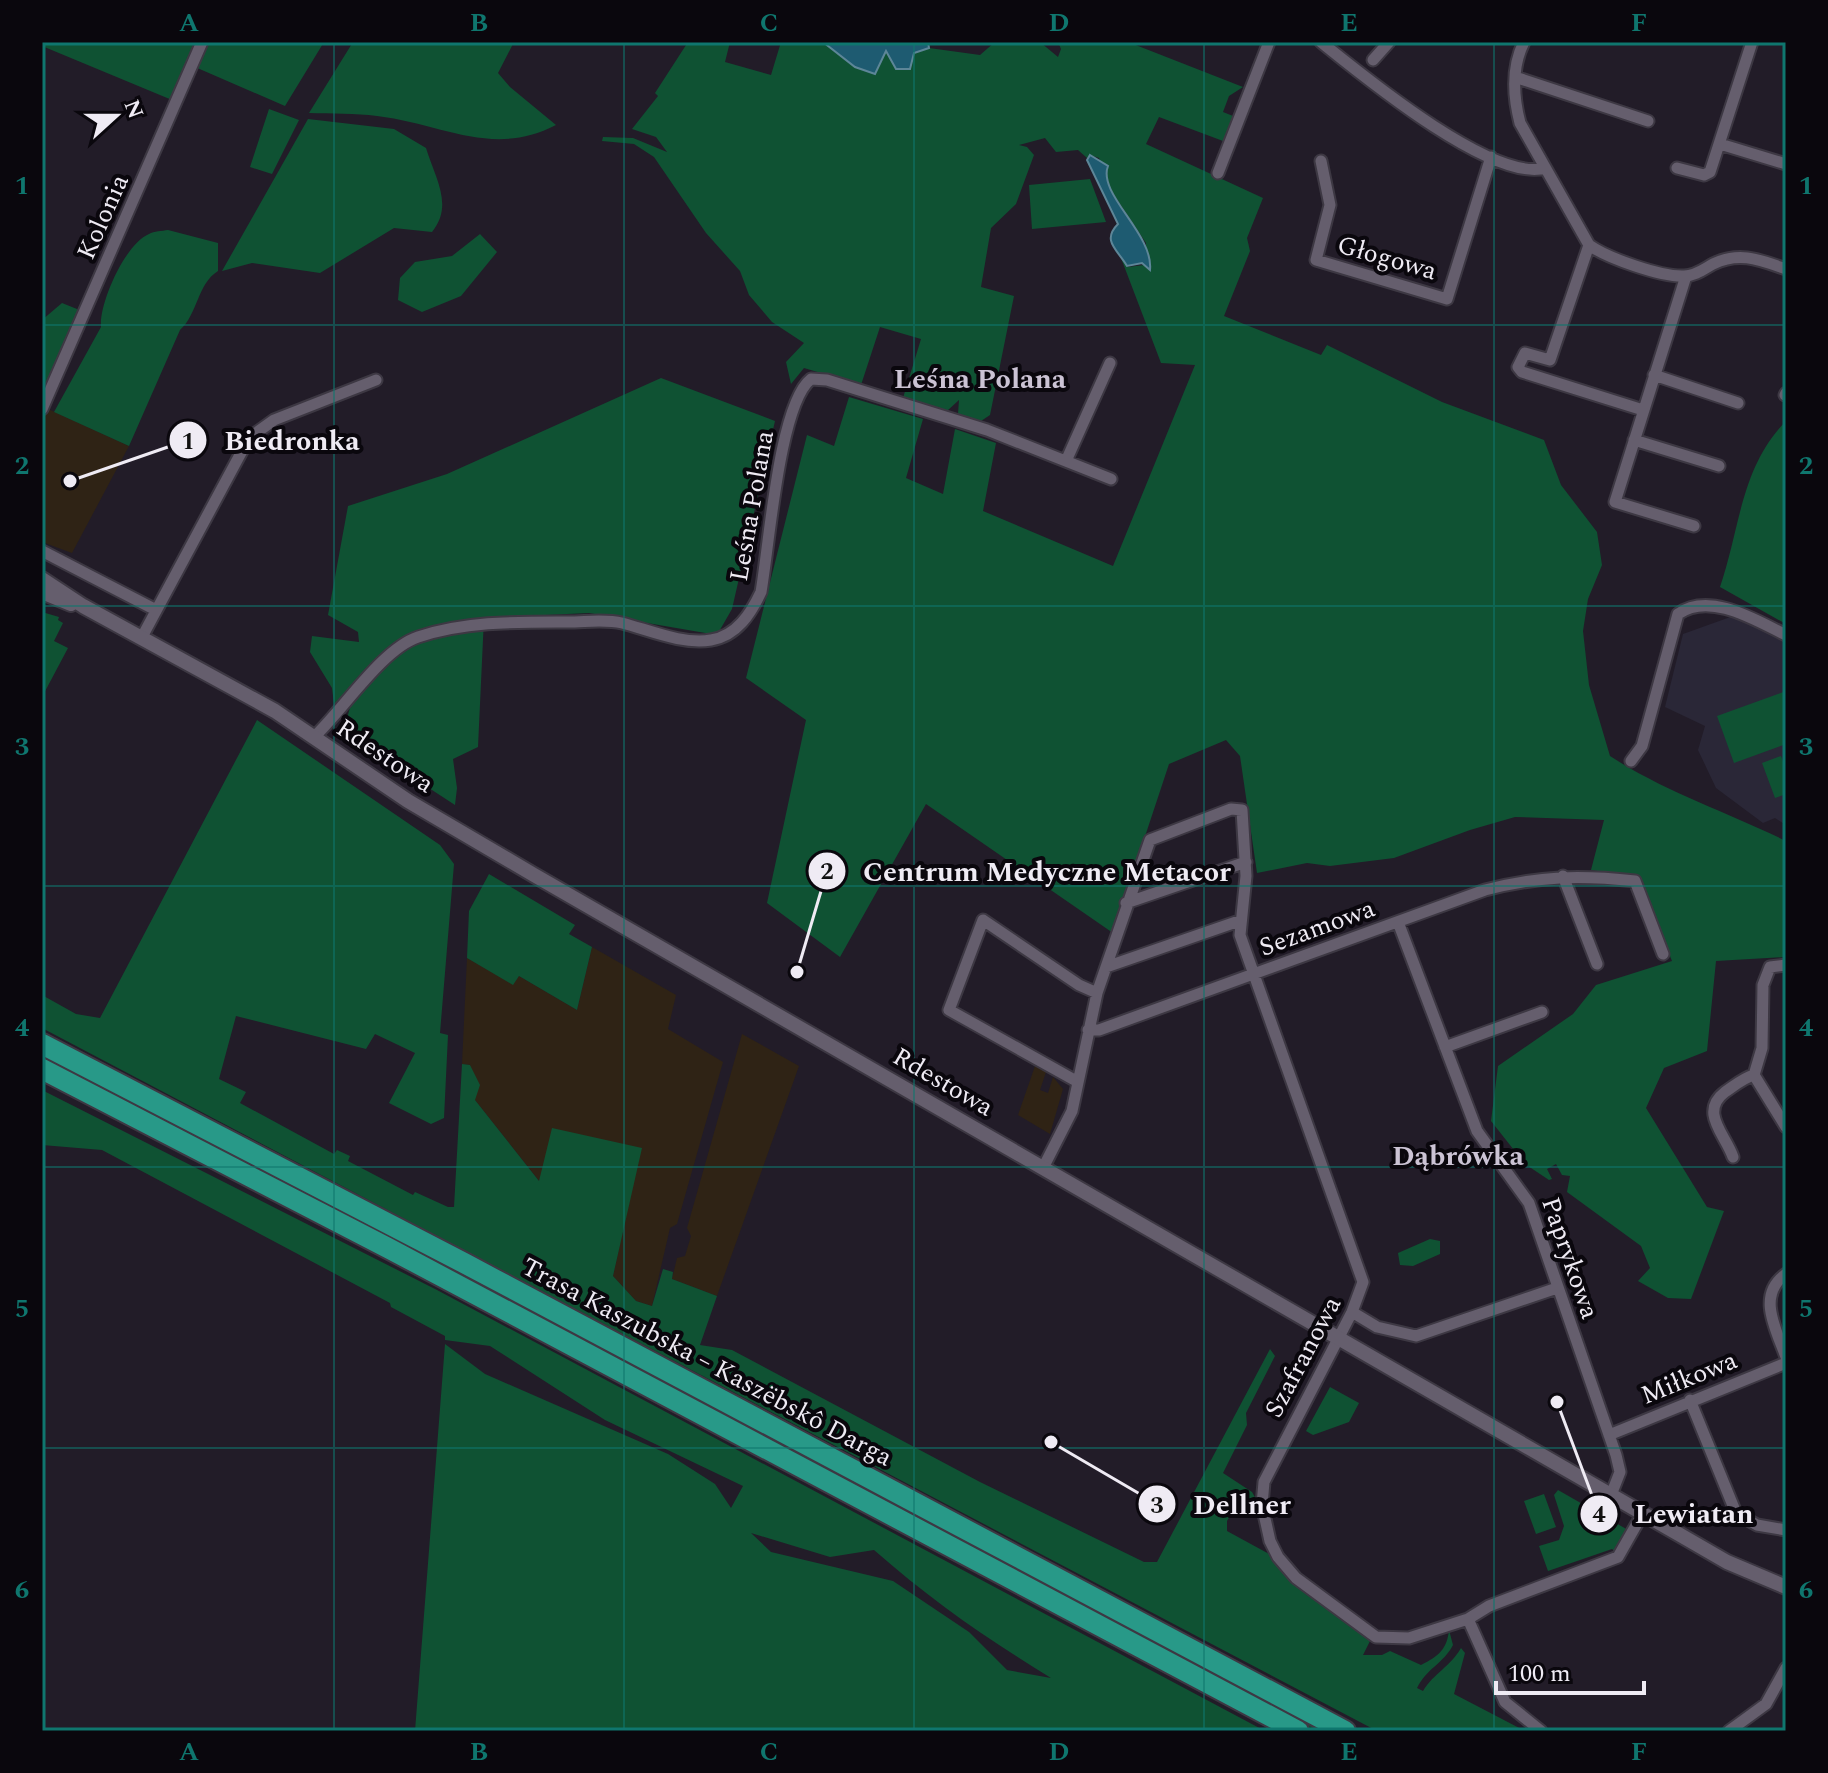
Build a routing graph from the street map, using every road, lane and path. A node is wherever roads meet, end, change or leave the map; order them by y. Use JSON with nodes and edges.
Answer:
{"nodes":[{"id":1,"x":202,"y":42,"type":"edge"},
{"id":2,"x":1269,"y":42,"type":"edge"},
{"id":3,"x":1321,"y":42,"type":"edge"},
{"id":4,"x":1389,"y":42,"type":"edge"},
{"id":5,"x":1524,"y":42,"type":"edge"},
{"id":6,"x":1752,"y":42,"type":"edge"},
{"id":7,"x":1373,"y":60,"type":"dead end"},
{"id":8,"x":1515,"y":77,"type":"junction"},
{"id":9,"x":1648,"y":121,"type":"dead end"},
{"id":10,"x":1720,"y":144,"type":"junction"},
{"id":11,"x":1491,"y":157,"type":"junction"},
{"id":12,"x":1321,"y":161,"type":"dead end"},
{"id":13,"x":1786,"y":164,"type":"edge"},
{"id":14,"x":1545,"y":168,"type":"junction"},
{"id":15,"x":1677,"y":168,"type":"dead end"},
{"id":16,"x":1218,"y":173,"type":"dead end"},
{"id":17,"x":1589,"y":245,"type":"junction"},
{"id":18,"x":1786,"y":269,"type":"edge"},
{"id":19,"x":1686,"y":276,"type":"junction"},
{"id":20,"x":1110,"y":363,"type":"dead end"},
{"id":21,"x":1654,"y":375,"type":"junction"},
{"id":22,"x":376,"y":380,"type":"dead end"},
{"id":23,"x":1738,"y":403,"type":"dead end"},
{"id":24,"x":42,"y":409,"type":"edge"},
{"id":25,"x":1643,"y":410,"type":"junction"},
{"id":26,"x":1634,"y":440,"type":"junction"},
{"id":27,"x":1066,"y":461,"type":"junction"},
{"id":28,"x":1719,"y":466,"type":"dead end"},
{"id":29,"x":1111,"y":479,"type":"dead end"},
{"id":30,"x":1694,"y":526,"type":"dead end"},
{"id":31,"x":42,"y":551,"type":"edge"},
{"id":32,"x":42,"y":579,"type":"edge"},
{"id":33,"x":42,"y":592,"type":"edge"},
{"id":34,"x":83,"y":606,"type":"junction"},
{"id":35,"x":156,"y":610,"type":"junction"},
{"id":36,"x":1786,"y":635,"type":"edge"},
{"id":37,"x":142,"y":637,"type":"junction"},
{"id":38,"x":314,"y":737,"type":"junction"},
{"id":39,"x":1631,"y":761,"type":"dead end"},
{"id":40,"x":1246,"y":862,"type":"junction"},
{"id":41,"x":1563,"y":876,"type":"junction"},
{"id":42,"x":1126,"y":903,"type":"junction"},
{"id":43,"x":1239,"y":921,"type":"junction"},
{"id":44,"x":1398,"y":922,"type":"junction"},
{"id":45,"x":1663,"y":954,"type":"dead end"},
{"id":46,"x":1597,"y":964,"type":"dead end"},
{"id":47,"x":1786,"y":965,"type":"edge"},
{"id":48,"x":1106,"y":967,"type":"junction"},
{"id":49,"x":1253,"y":975,"type":"junction"},
{"id":50,"x":1097,"y":993,"type":"junction"},
{"id":51,"x":1542,"y":1012,"type":"dead end"},
{"id":52,"x":1088,"y":1030,"type":"junction"},
{"id":53,"x":42,"y":1044,"type":"edge"},
{"id":54,"x":1445,"y":1047,"type":"junction"},
{"id":55,"x":42,"y":1069,"type":"edge"},
{"id":56,"x":1754,"y":1072,"type":"junction"},
{"id":57,"x":42,"y":1080,"type":"edge"},
{"id":58,"x":1078,"y":1082,"type":"junction"},
{"id":59,"x":93,"y":1096,"type":"junction"},
{"id":60,"x":1786,"y":1127,"type":"edge"},
{"id":61,"x":1733,"y":1157,"type":"dead end"},
{"id":62,"x":1043,"y":1168,"type":"junction"},
{"id":63,"x":1786,"y":1274,"type":"edge"},
{"id":64,"x":1557,"y":1288,"type":"junction"},
{"id":65,"x":1352,"y":1312,"type":"junction"},
{"id":66,"x":1338,"y":1338,"type":"junction"},
{"id":67,"x":1786,"y":1360,"type":"edge"},
{"id":68,"x":1690,"y":1400,"type":"junction"},
{"id":69,"x":1609,"y":1435,"type":"junction"},
{"id":70,"x":1611,"y":1495,"type":"junction"},
{"id":71,"x":1643,"y":1513,"type":"junction"},
{"id":72,"x":1786,"y":1530,"type":"edge"},
{"id":73,"x":1786,"y":1587,"type":"edge"},
{"id":74,"x":1468,"y":1619,"type":"junction"},
{"id":75,"x":1786,"y":1668,"type":"edge"},
{"id":76,"x":1298,"y":1731,"type":"edge"},
{"id":77,"x":1345,"y":1731,"type":"edge"},
{"id":78,"x":1541,"y":1731,"type":"edge"},
{"id":79,"x":1729,"y":1731,"type":"edge"}],
"edges":[{"from":1,"to":24,"type":"street","name":"Kolonia"},
{"from":2,"to":16,"type":"street"},
{"from":3,"to":11,"type":"street"},
{"from":4,"to":7,"type":"street"},
{"from":5,"to":8,"type":"street"},
{"from":6,"to":10,"type":"street"},
{"from":8,"to":9,"type":"street"},
{"from":8,"to":14,"type":"street"},
{"from":10,"to":13,"type":"street"},
{"from":10,"to":15,"type":"street"},
{"from":11,"to":12,"type":"street","name":"Głogowa"},
{"from":11,"to":14,"type":"street"},
{"from":14,"to":17,"type":"street"},
{"from":17,"to":19,"type":"street"},
{"from":17,"to":25,"type":"street"},
{"from":18,"to":19,"type":"street"},
{"from":19,"to":21,"type":"street"},
{"from":20,"to":27,"type":"street"},
{"from":21,"to":23,"type":"street"},
{"from":21,"to":25,"type":"street"},
{"from":22,"to":35,"type":"street"},
{"from":25,"to":26,"type":"street"},
{"from":26,"to":28,"type":"street"},
{"from":26,"to":30,"type":"street"},
{"from":27,"to":29,"type":"street","name":"Leśna Polana"},
{"from":27,"to":38,"type":"street","name":"Leśna Polana"},
{"from":31,"to":35,"type":"street"},
{"from":32,"to":34,"type":"street","name":"Rdestowa"},
{"from":33,"to":34,"type":"street","name":"Rdestowa"},
{"from":34,"to":37,"type":"street","name":"Rdestowa"},
{"from":35,"to":37,"type":"street"},
{"from":36,"to":39,"type":"street"},
{"from":37,"to":38,"type":"street","name":"Rdestowa"},
{"from":38,"to":62,"type":"street","name":"Rdestowa"},
{"from":40,"to":42,"type":"street"},
{"from":40,"to":42,"type":"street","name":"Szafranowa"},
{"from":40,"to":43,"type":"street","name":"Szafranowa"},
{"from":41,"to":44,"type":"street","name":"Sezamowa"},
{"from":41,"to":45,"type":"street","name":"Sezamowa"},
{"from":41,"to":46,"type":"street"},
{"from":42,"to":48,"type":"street","name":"Szafranowa"},
{"from":43,"to":48,"type":"street"},
{"from":43,"to":49,"type":"street","name":"Szafranowa"},
{"from":44,"to":49,"type":"street","name":"Sezamowa"},
{"from":44,"to":54,"type":"street","name":"Paprykowa"},
{"from":47,"to":56,"type":"street"},
{"from":48,"to":50,"type":"street","name":"Szafranowa"},
{"from":49,"to":52,"type":"street","name":"Sezamowa"},
{"from":49,"to":65,"type":"street","name":"Szafranowa"},
{"from":50,"to":52,"type":"street","name":"Szafranowa"},
{"from":50,"to":58,"type":"street"},
{"from":51,"to":54,"type":"street"},
{"from":52,"to":58,"type":"street","name":"Szafranowa"},
{"from":53,"to":77,"type":"highway","name":"Trasa Kaszubska – Kaszëbskô Darga"},
{"from":54,"to":64,"type":"street","name":"Paprykowa"},
{"from":55,"to":59,"type":"highway","name":"Trasa Kaszubska – Kaszëbskô Darga"},
{"from":56,"to":60,"type":"street"},
{"from":56,"to":61,"type":"street"},
{"from":57,"to":59,"type":"highway"},
{"from":58,"to":62,"type":"street","name":"Szafranowa"},
{"from":59,"to":76,"type":"highway","name":"Trasa Kaszubska – Kaszëbskô Darga"},
{"from":62,"to":66,"type":"street","name":"Rdestowa"},
{"from":63,"to":67,"type":"street"},
{"from":64,"to":65,"type":"street"},
{"from":64,"to":69,"type":"street","name":"Paprykowa"},
{"from":65,"to":66,"type":"street","name":"Szafranowa"},
{"from":66,"to":70,"type":"street","name":"Rdestowa"},
{"from":66,"to":74,"type":"street","name":"Szafranowa"},
{"from":67,"to":68,"type":"street","name":"Miłkowa"},
{"from":68,"to":69,"type":"street","name":"Miłkowa"},
{"from":68,"to":72,"type":"street"},
{"from":69,"to":70,"type":"street","name":"Paprykowa"},
{"from":70,"to":71,"type":"street","name":"Rdestowa"},
{"from":71,"to":73,"type":"street","name":"Rdestowa"},
{"from":71,"to":74,"type":"street","name":"Szafranowa"},
{"from":74,"to":78,"type":"street"},
{"from":75,"to":79,"type":"street"}]}
